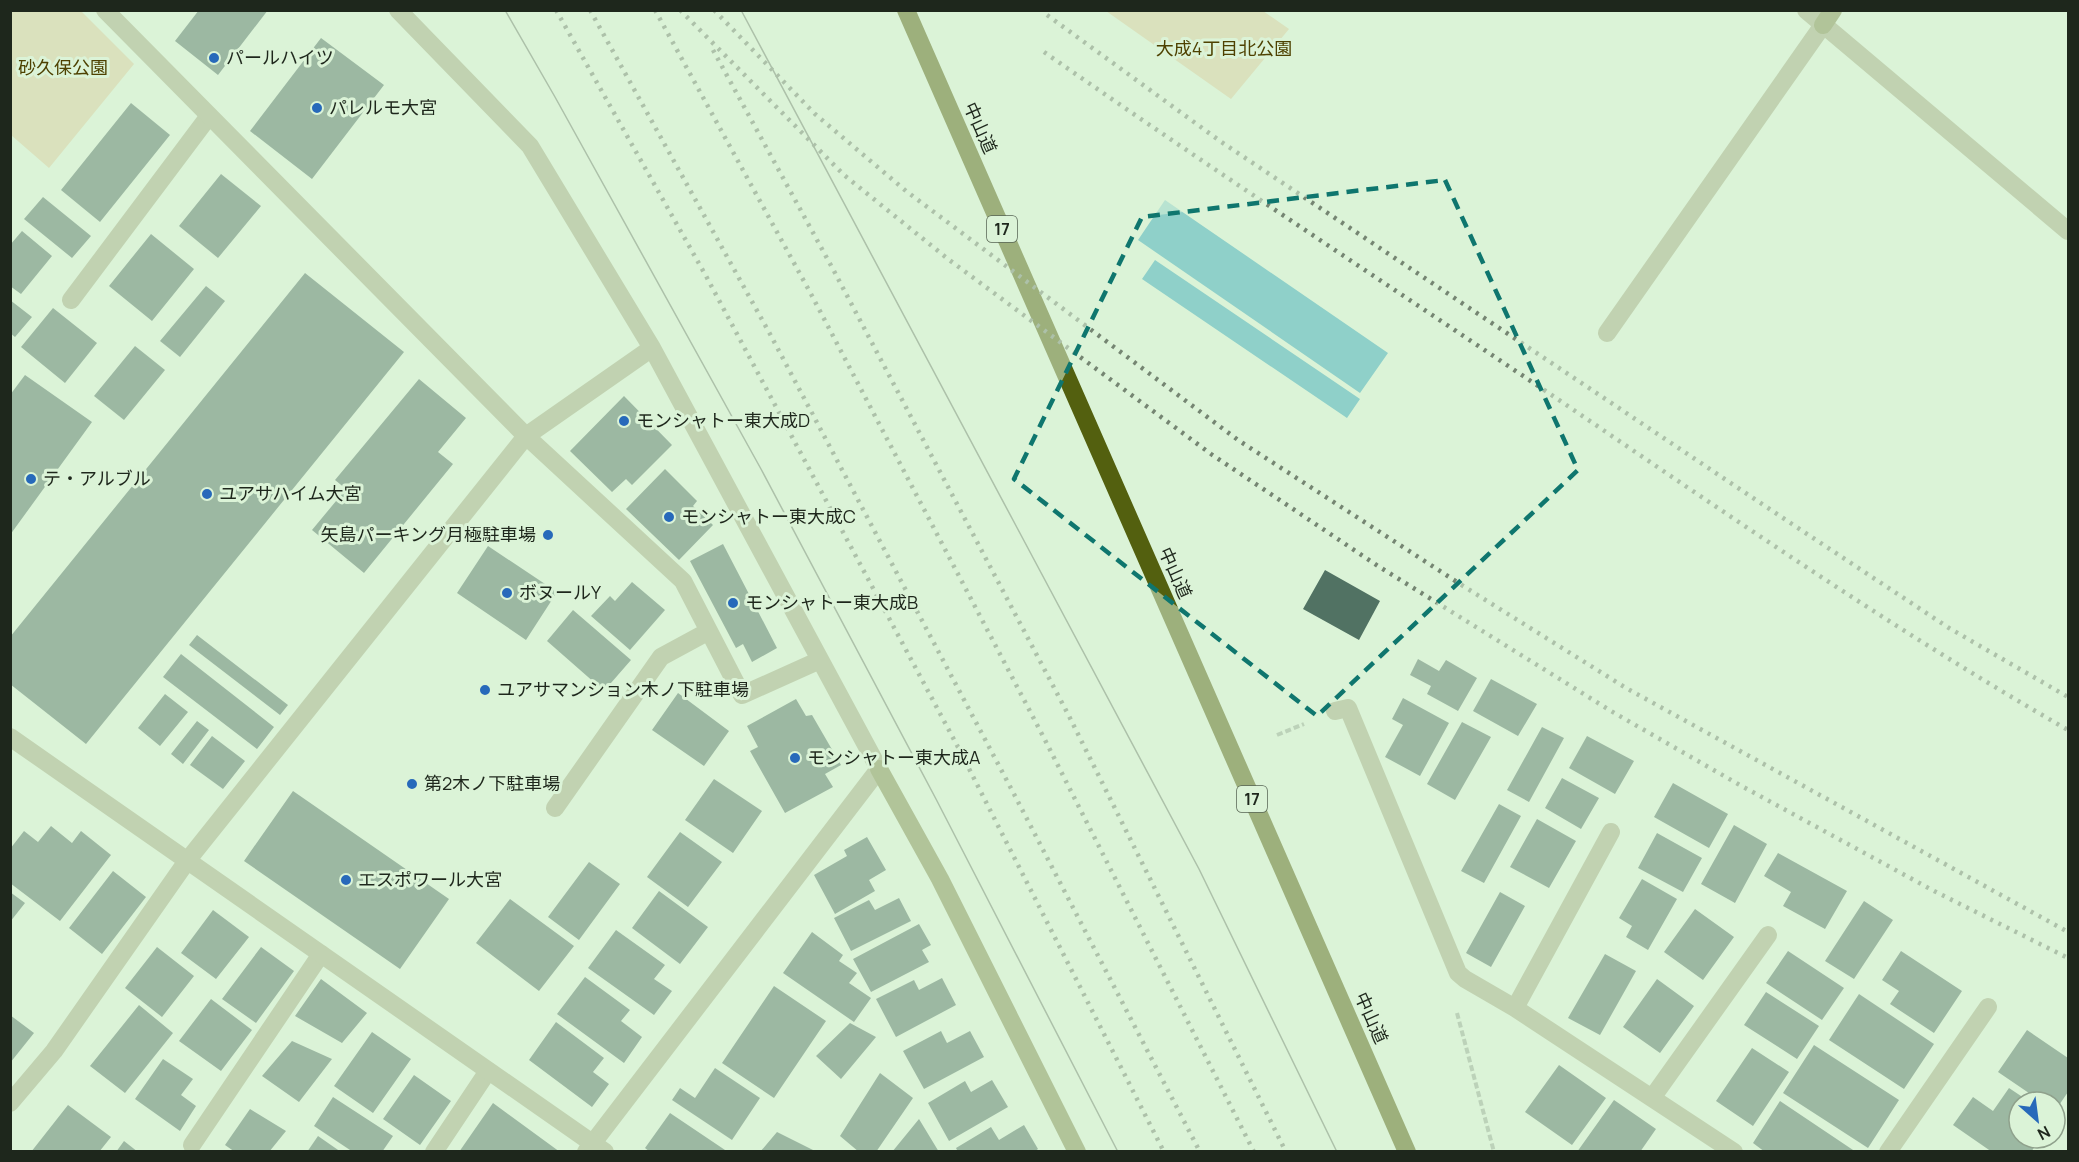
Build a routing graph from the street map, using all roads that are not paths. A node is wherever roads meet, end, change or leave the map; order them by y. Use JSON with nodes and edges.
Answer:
{"nodes":[{"id":1,"x":105,"y":10,"type":"edge"},
{"id":2,"x":398,"y":10,"type":"edge"},
{"id":3,"x":906,"y":10,"type":"edge"},
{"id":4,"x":1806,"y":10,"type":"edge"},
{"id":5,"x":1828,"y":17,"type":"edge"},
{"id":6,"x":209,"y":117,"type":"junction"},
{"id":7,"x":2068,"y":231,"type":"edge"},
{"id":8,"x":71,"y":300,"type":"dead end"},
{"id":9,"x":1607,"y":333,"type":"dead end"},
{"id":10,"x":652,"y":348,"type":"junction"},
{"id":11,"x":526,"y":436,"type":"junction"},
{"id":12,"x":709,"y":632,"type":"junction"},
{"id":13,"x":820,"y":660,"type":"junction"},
{"id":14,"x":1335,"y":711,"type":"dead end"},
{"id":15,"x":10,"y":737,"type":"edge"},
{"id":16,"x":879,"y":769,"type":"junction"},
{"id":17,"x":555,"y":808,"type":"dead end"},
{"id":18,"x":1611,"y":832,"type":"dead end"},
{"id":19,"x":187,"y":861,"type":"junction"},
{"id":20,"x":1768,"y":935,"type":"dead end"},
{"id":21,"x":321,"y":954,"type":"junction"},
{"id":22,"x":1988,"y":1007,"type":"dead end"},
{"id":23,"x":1515,"y":1008,"type":"junction"},
{"id":24,"x":488,"y":1071,"type":"junction"},
{"id":25,"x":1652,"y":1098,"type":"junction"},
{"id":26,"x":10,"y":1103,"type":"edge"},
{"id":27,"x":192,"y":1145,"type":"dead end"},
{"id":28,"x":594,"y":1149,"type":"edge"},
{"id":29,"x":434,"y":1152,"type":"edge"},
{"id":30,"x":1077,"y":1152,"type":"edge"},
{"id":31,"x":1407,"y":1152,"type":"edge"},
{"id":32,"x":1734,"y":1152,"type":"edge"},
{"id":33,"x":1888,"y":1152,"type":"edge"}],
"edges":[{"from":1,"to":6,"type":"street"},
{"from":2,"to":10,"type":"street"},
{"from":3,"to":31,"type":"highway","name":"中山道","number":"17"},
{"from":4,"to":5,"type":"street"},
{"from":5,"to":7,"type":"street"},
{"from":5,"to":9,"type":"street"},
{"from":6,"to":8,"type":"street"},
{"from":6,"to":11,"type":"street"},
{"from":10,"to":11,"type":"street"},
{"from":10,"to":13,"type":"street"},
{"from":11,"to":12,"type":"street"},
{"from":11,"to":19,"type":"street"},
{"from":12,"to":13,"type":"street"},
{"from":12,"to":17,"type":"street"},
{"from":13,"to":16,"type":"street"},
{"from":14,"to":23,"type":"street"},
{"from":15,"to":19,"type":"street"},
{"from":16,"to":28,"type":"street"},
{"from":16,"to":30,"type":"street"},
{"from":18,"to":23,"type":"street"},
{"from":19,"to":21,"type":"street"},
{"from":19,"to":26,"type":"street"},
{"from":20,"to":25,"type":"street"},
{"from":21,"to":24,"type":"street"},
{"from":21,"to":27,"type":"street"},
{"from":22,"to":33,"type":"street"},
{"from":23,"to":25,"type":"street"},
{"from":24,"to":28,"type":"street"},
{"from":24,"to":29,"type":"street"},
{"from":25,"to":32,"type":"street"}]}
